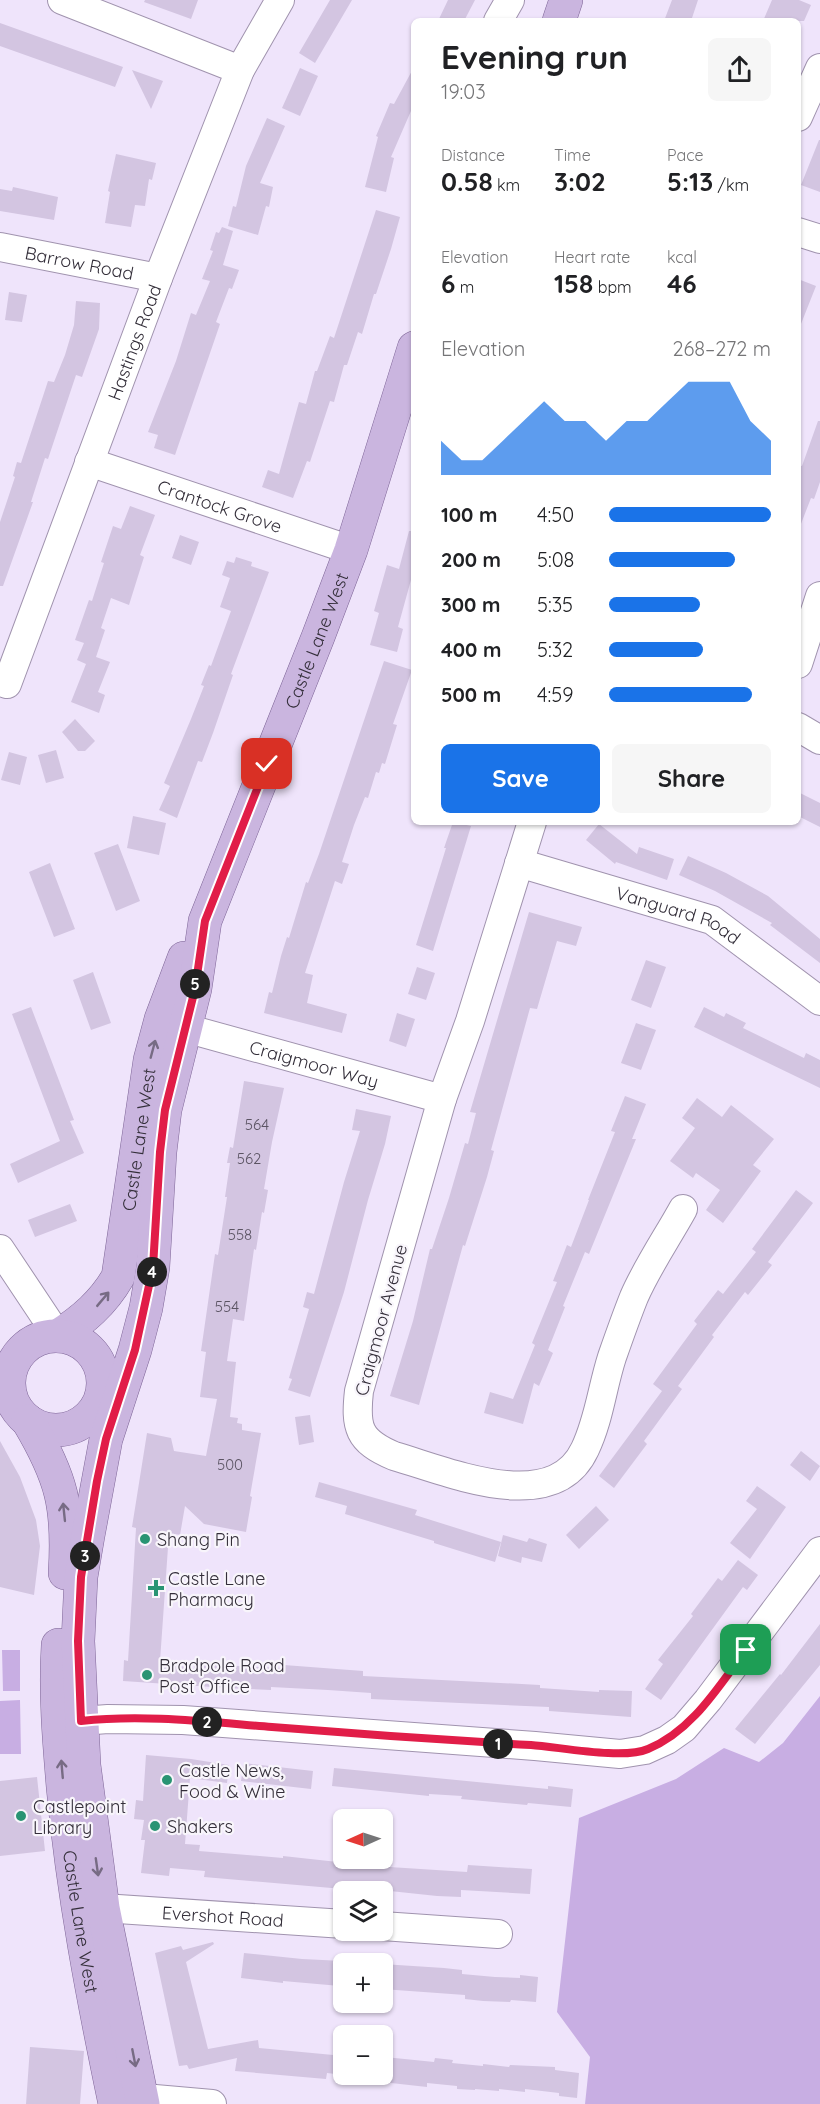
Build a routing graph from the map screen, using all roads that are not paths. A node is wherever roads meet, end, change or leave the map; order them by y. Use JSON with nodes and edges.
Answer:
{"nodes":[{"id":1,"x":62,"y":0,"type":"edge"},
{"id":2,"x":280,"y":0,"type":"edge"},
{"id":3,"x":510,"y":0,"type":"edge"},
{"id":4,"x":566,"y":0,"type":"edge"},
{"id":5,"x":500,"y":18,"type":"edge"},
{"id":6,"x":560,"y":18,"type":"edge"},
{"id":7,"x":820,"y":68,"type":"edge"},
{"id":8,"x":240,"y":70,"type":"junction"},
{"id":9,"x":801,"y":110,"type":"edge"},
{"id":10,"x":801,"y":233,"type":"edge"},
{"id":11,"x":820,"y":239,"type":"edge"},
{"id":12,"x":0,"y":247,"type":"edge"},
{"id":13,"x":158,"y":278,"type":"junction"},
{"id":14,"x":411,"y":358,"type":"edge"},
{"id":15,"x":89,"y":462,"type":"junction"},
{"id":16,"x":351,"y":550,"type":"junction"},
{"id":17,"x":820,"y":596,"type":"edge"},
{"id":18,"x":801,"y":655,"type":"edge"},
{"id":19,"x":0,"y":682,"type":"edge"},
{"id":20,"x":801,"y":729,"type":"edge"},
{"id":21,"x":820,"y":740,"type":"edge"},
{"id":22,"x":531,"y":825,"type":"edge"},
{"id":23,"x":519,"y":863,"type":"junction"},
{"id":24,"x":203,"y":928,"type":"junction"},
{"id":25,"x":820,"y":1001,"type":"edge"},
{"id":26,"x":185,"y":1028,"type":"junction"},
{"id":27,"x":442,"y":1099,"type":"junction"},
{"id":28,"x":683,"y":1209,"type":"dead end"},
{"id":29,"x":0,"y":1249,"type":"edge"},
{"id":30,"x":58,"y":1336,"type":"junction"},
{"id":31,"x":135,"y":1350,"type":"junction"},
{"id":32,"x":100,"y":1395,"type":"junction"},
{"id":33,"x":28,"y":1421,"type":"junction"},
{"id":34,"x":106,"y":1439,"type":"junction"},
{"id":35,"x":820,"y":1551,"type":"edge"},
{"id":36,"x":81,"y":1721,"type":"junction"},
{"id":37,"x":103,"y":1908,"type":"junction"},
{"id":38,"x":333,"y":1923,"type":"edge"},
{"id":39,"x":393,"y":1927,"type":"edge"},
{"id":40,"x":498,"y":1934,"type":"dead end"},
{"id":41,"x":133,"y":2103,"type":"edge"},
{"id":42,"x":212,"y":2104,"type":"edge"}],
"edges":[{"from":1,"to":8,"type":"street"},
{"from":2,"to":8,"type":"street","name":"Hastings Road"},
{"from":3,"to":5,"type":"street"},
{"from":4,"to":6,"type":"main road"},
{"from":7,"to":9,"type":"street"},
{"from":8,"to":13,"type":"street","name":"Hastings Road"},
{"from":10,"to":11,"type":"street"},
{"from":12,"to":13,"type":"street","name":"Barrow Road"},
{"from":13,"to":15,"type":"street","name":"Hastings Road"},
{"from":14,"to":16,"type":"main road","name":"Castle Lane West"},
{"from":15,"to":16,"type":"street","name":"Crantock Grove"},
{"from":15,"to":19,"type":"street","name":"Hastings Road"},
{"from":16,"to":24,"type":"main road","name":"Castle Lane West"},
{"from":17,"to":18,"type":"street"},
{"from":20,"to":21,"type":"street"},
{"from":22,"to":23,"type":"street","name":"Craigmoor Avenue"},
{"from":23,"to":25,"type":"street","name":"Vanguard Road"},
{"from":23,"to":27,"type":"street","name":"Craigmoor Avenue"},
{"from":24,"to":26,"type":"main road","name":"Castle Lane West"},
{"from":30,"to":24,"type":"main road","name":"Castle Lane West","one_way":true},
{"from":26,"to":27,"type":"street","name":"Craigmoor Way"},
{"from":26,"to":31,"type":"main road","name":"Castle Lane West"},
{"from":27,"to":28,"type":"street","name":"Craigmoor Avenue"},
{"from":29,"to":30,"type":"street"},
{"from":30,"to":32,"type":"main road"},
{"from":30,"to":33,"type":"main road"},
{"from":31,"to":32,"type":"main road"},
{"from":31,"to":34,"type":"main road","name":"Castle Lane West"},
{"from":32,"to":33,"type":"main road"},
{"from":32,"to":34,"type":"main road","name":"Castle Lane West"},
{"from":41,"to":33,"type":"main road","name":"Castle Lane West","one_way":true},
{"from":34,"to":36,"type":"main road","name":"Castle Lane West"},
{"from":35,"to":36,"type":"street"},
{"from":36,"to":37,"type":"main road","name":"Castle Lane West","one_way":true},
{"from":37,"to":38,"type":"street","name":"Evershot Road"},
{"from":37,"to":41,"type":"main road","name":"Castle Lane West","one_way":true},
{"from":39,"to":40,"type":"street"},
{"from":41,"to":42,"type":"street"}]}
